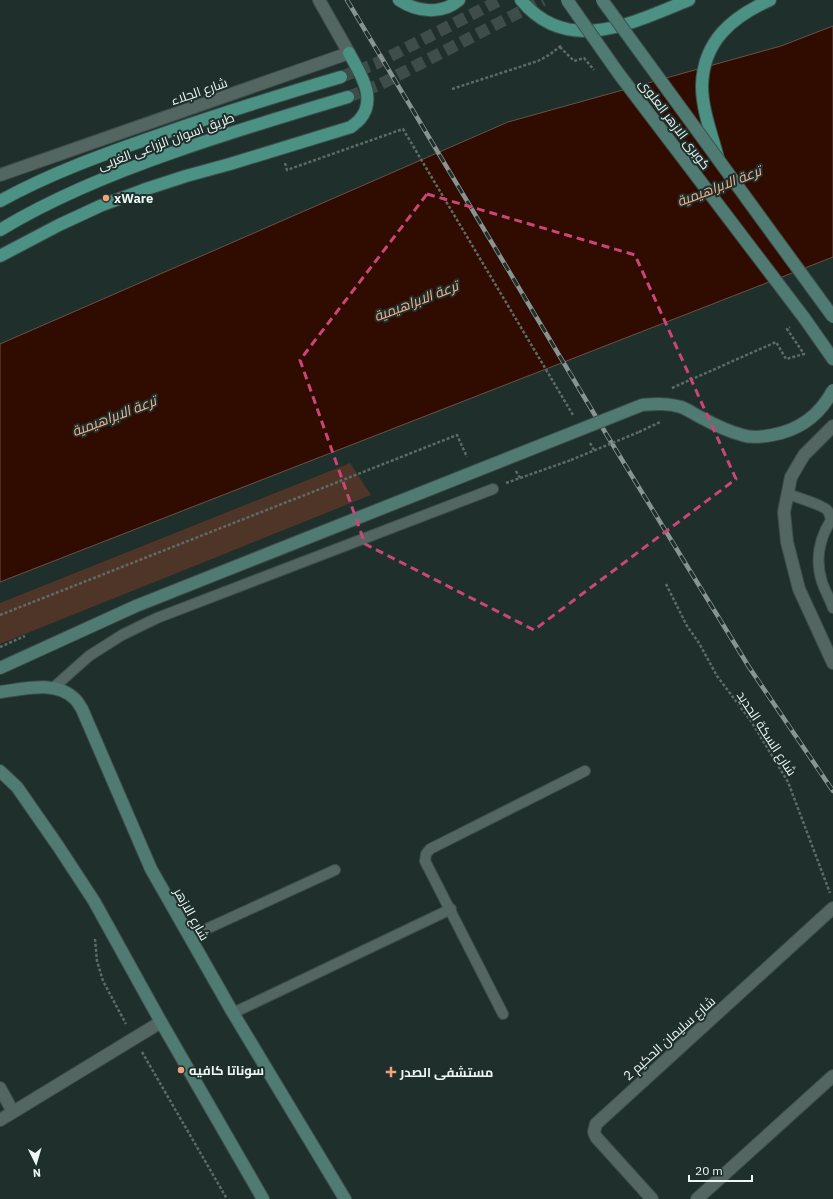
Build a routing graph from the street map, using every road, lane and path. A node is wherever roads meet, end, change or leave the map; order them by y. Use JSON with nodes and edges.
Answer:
{"nodes":[{"id":1,"x":319,"y":0,"type":"edge"},
{"id":2,"x":399,"y":0,"type":"edge"},
{"id":3,"x":459,"y":0,"type":"edge"},
{"id":4,"x":520,"y":0,"type":"edge"},
{"id":5,"x":567,"y":0,"type":"edge"},
{"id":6,"x":602,"y":0,"type":"edge"},
{"id":7,"x":689,"y":0,"type":"edge"},
{"id":8,"x":770,"y":0,"type":"edge"},
{"id":9,"x":579,"y":31,"type":"junction"},
{"id":10,"x":560,"y":47,"type":"junction"},
{"id":11,"x":349,"y":53,"type":"junction"},
{"id":12,"x":598,"y":75,"type":"dead end"},
{"id":13,"x":341,"y":77,"type":"tunnel mouth"},
{"id":14,"x":452,"y":89,"type":"dead end"},
{"id":15,"x":348,"y":96,"type":"tunnel mouth"},
{"id":16,"x":403,"y":129,"type":"dead end"},
{"id":17,"x":718,"y":159,"type":"junction"},
{"id":18,"x":0,"y":175,"type":"edge"},
{"id":19,"x":0,"y":201,"type":"edge"},
{"id":20,"x":0,"y":230,"type":"edge"},
{"id":21,"x":0,"y":256,"type":"edge"},
{"id":22,"x":831,"y":312,"type":"edge"},
{"id":23,"x":787,"y":329,"type":"dead end"},
{"id":24,"x":833,"y":359,"type":"edge"},
{"id":25,"x":668,"y":390,"type":"dead end"},
{"id":26,"x":833,"y":390,"type":"edge"},
{"id":27,"x":570,"y":410,"type":"dead end"},
{"id":28,"x":833,"y":426,"type":"edge"},
{"id":29,"x":639,"y":432,"type":"dead end"},
{"id":30,"x":468,"y":459,"type":"dead end"},
{"id":31,"x":520,"y":478,"type":"dead end"},
{"id":32,"x":492,"y":488,"type":"dead end"},
{"id":33,"x":788,"y":494,"type":"junction"},
{"id":34,"x":666,"y":584,"type":"dead end"},
{"id":35,"x":833,"y":608,"type":"edge"},
{"id":36,"x":0,"y":615,"type":"edge"},
{"id":37,"x":833,"y":663,"type":"edge"},
{"id":38,"x":0,"y":668,"type":"edge"},
{"id":39,"x":53,"y":688,"type":"junction"},
{"id":40,"x":0,"y":692,"type":"edge"},
{"id":41,"x":0,"y":771,"type":"edge"},
{"id":42,"x":585,"y":771,"type":"dead end"},
{"id":43,"x":335,"y":870,"type":"dead end"},
{"id":44,"x":830,"y":894,"type":"dead end"},
{"id":45,"x":833,"y":908,"type":"edge"},
{"id":46,"x":451,"y":909,"type":"junction"},
{"id":47,"x":95,"y":936,"type":"dead end"},
{"id":48,"x":189,"y":937,"type":"junction"},
{"id":49,"x":233,"y":1013,"type":"junction"},
{"id":50,"x":503,"y":1014,"type":"dead end"},
{"id":51,"x":161,"y":1022,"type":"junction"},
{"id":52,"x":134,"y":1038,"type":"junction"},
{"id":53,"x":833,"y":1076,"type":"edge"},
{"id":54,"x":0,"y":1088,"type":"edge"},
{"id":55,"x":13,"y":1112,"type":"junction"},
{"id":56,"x":0,"y":1120,"type":"edge"},
{"id":57,"x":227,"y":1199,"type":"edge"},
{"id":58,"x":263,"y":1199,"type":"edge"},
{"id":59,"x":345,"y":1199,"type":"edge"},
{"id":60,"x":652,"y":1199,"type":"edge"},
{"id":61,"x":697,"y":1199,"type":"edge"}],
"edges":[{"from":1,"to":11,"type":"street"},
{"from":2,"to":3,"type":"main road"},
{"from":4,"to":9,"type":"main road"},
{"from":5,"to":24,"type":"main road","name":"كوبرى الازهر العلوى","bridge":true},
{"from":6,"to":17,"type":"main road","name":"كوبرى الازهر العلوى","bridge":true},
{"from":7,"to":9,"type":"main road"},
{"from":8,"to":17,"type":"main road"},
{"from":9,"to":10,"type":"path"},
{"from":10,"to":12,"type":"path"},
{"from":10,"to":14,"type":"path"},
{"from":11,"to":18,"type":"street","name":"شارع الجلاء"},
{"from":11,"to":21,"type":"main road"},
{"from":13,"to":19,"type":"main road","name":"طريق اسوان الزراعى الغربى"},
{"from":15,"to":20,"type":"main road","name":"طريق اسوان الزراعى الغربى"},
{"from":16,"to":27,"type":"path"},
{"from":17,"to":22,"type":"main road","name":"كوبرى الازهر العلوى","bridge":true},
{"from":23,"to":25,"type":"path"},
{"from":26,"to":38,"type":"main road","bridge":true},
{"from":28,"to":33,"type":"street"},
{"from":29,"to":31,"type":"path","bridge":true},
{"from":30,"to":36,"type":"path"},
{"from":32,"to":39,"type":"lane"},
{"from":33,"to":35,"type":"lane"},
{"from":33,"to":37,"type":"street"},
{"from":34,"to":44,"type":"path","name":"شارع السكة الحديد"},
{"from":39,"to":40,"type":"main road","name":"شارع الازهر"},
{"from":39,"to":48,"type":"main road","name":"شارع الازهر"},
{"from":41,"to":51,"type":"main road"},
{"from":42,"to":46,"type":"lane"},
{"from":43,"to":48,"type":"lane"},
{"from":45,"to":60,"type":"street","name":"شارع سليمان الحكيم 2"},
{"from":46,"to":49,"type":"lane"},
{"from":46,"to":50,"type":"lane"},
{"from":47,"to":52,"type":"path"},
{"from":48,"to":49,"type":"main road","name":"شارع الازهر"},
{"from":49,"to":59,"type":"main road","name":"شارع الازهر"},
{"from":51,"to":52,"type":"street"},
{"from":51,"to":58,"type":"main road"},
{"from":52,"to":55,"type":"street"},
{"from":52,"to":57,"type":"path"},
{"from":53,"to":61,"type":"street"},
{"from":54,"to":55,"type":"street"},
{"from":55,"to":56,"type":"street"}]}
